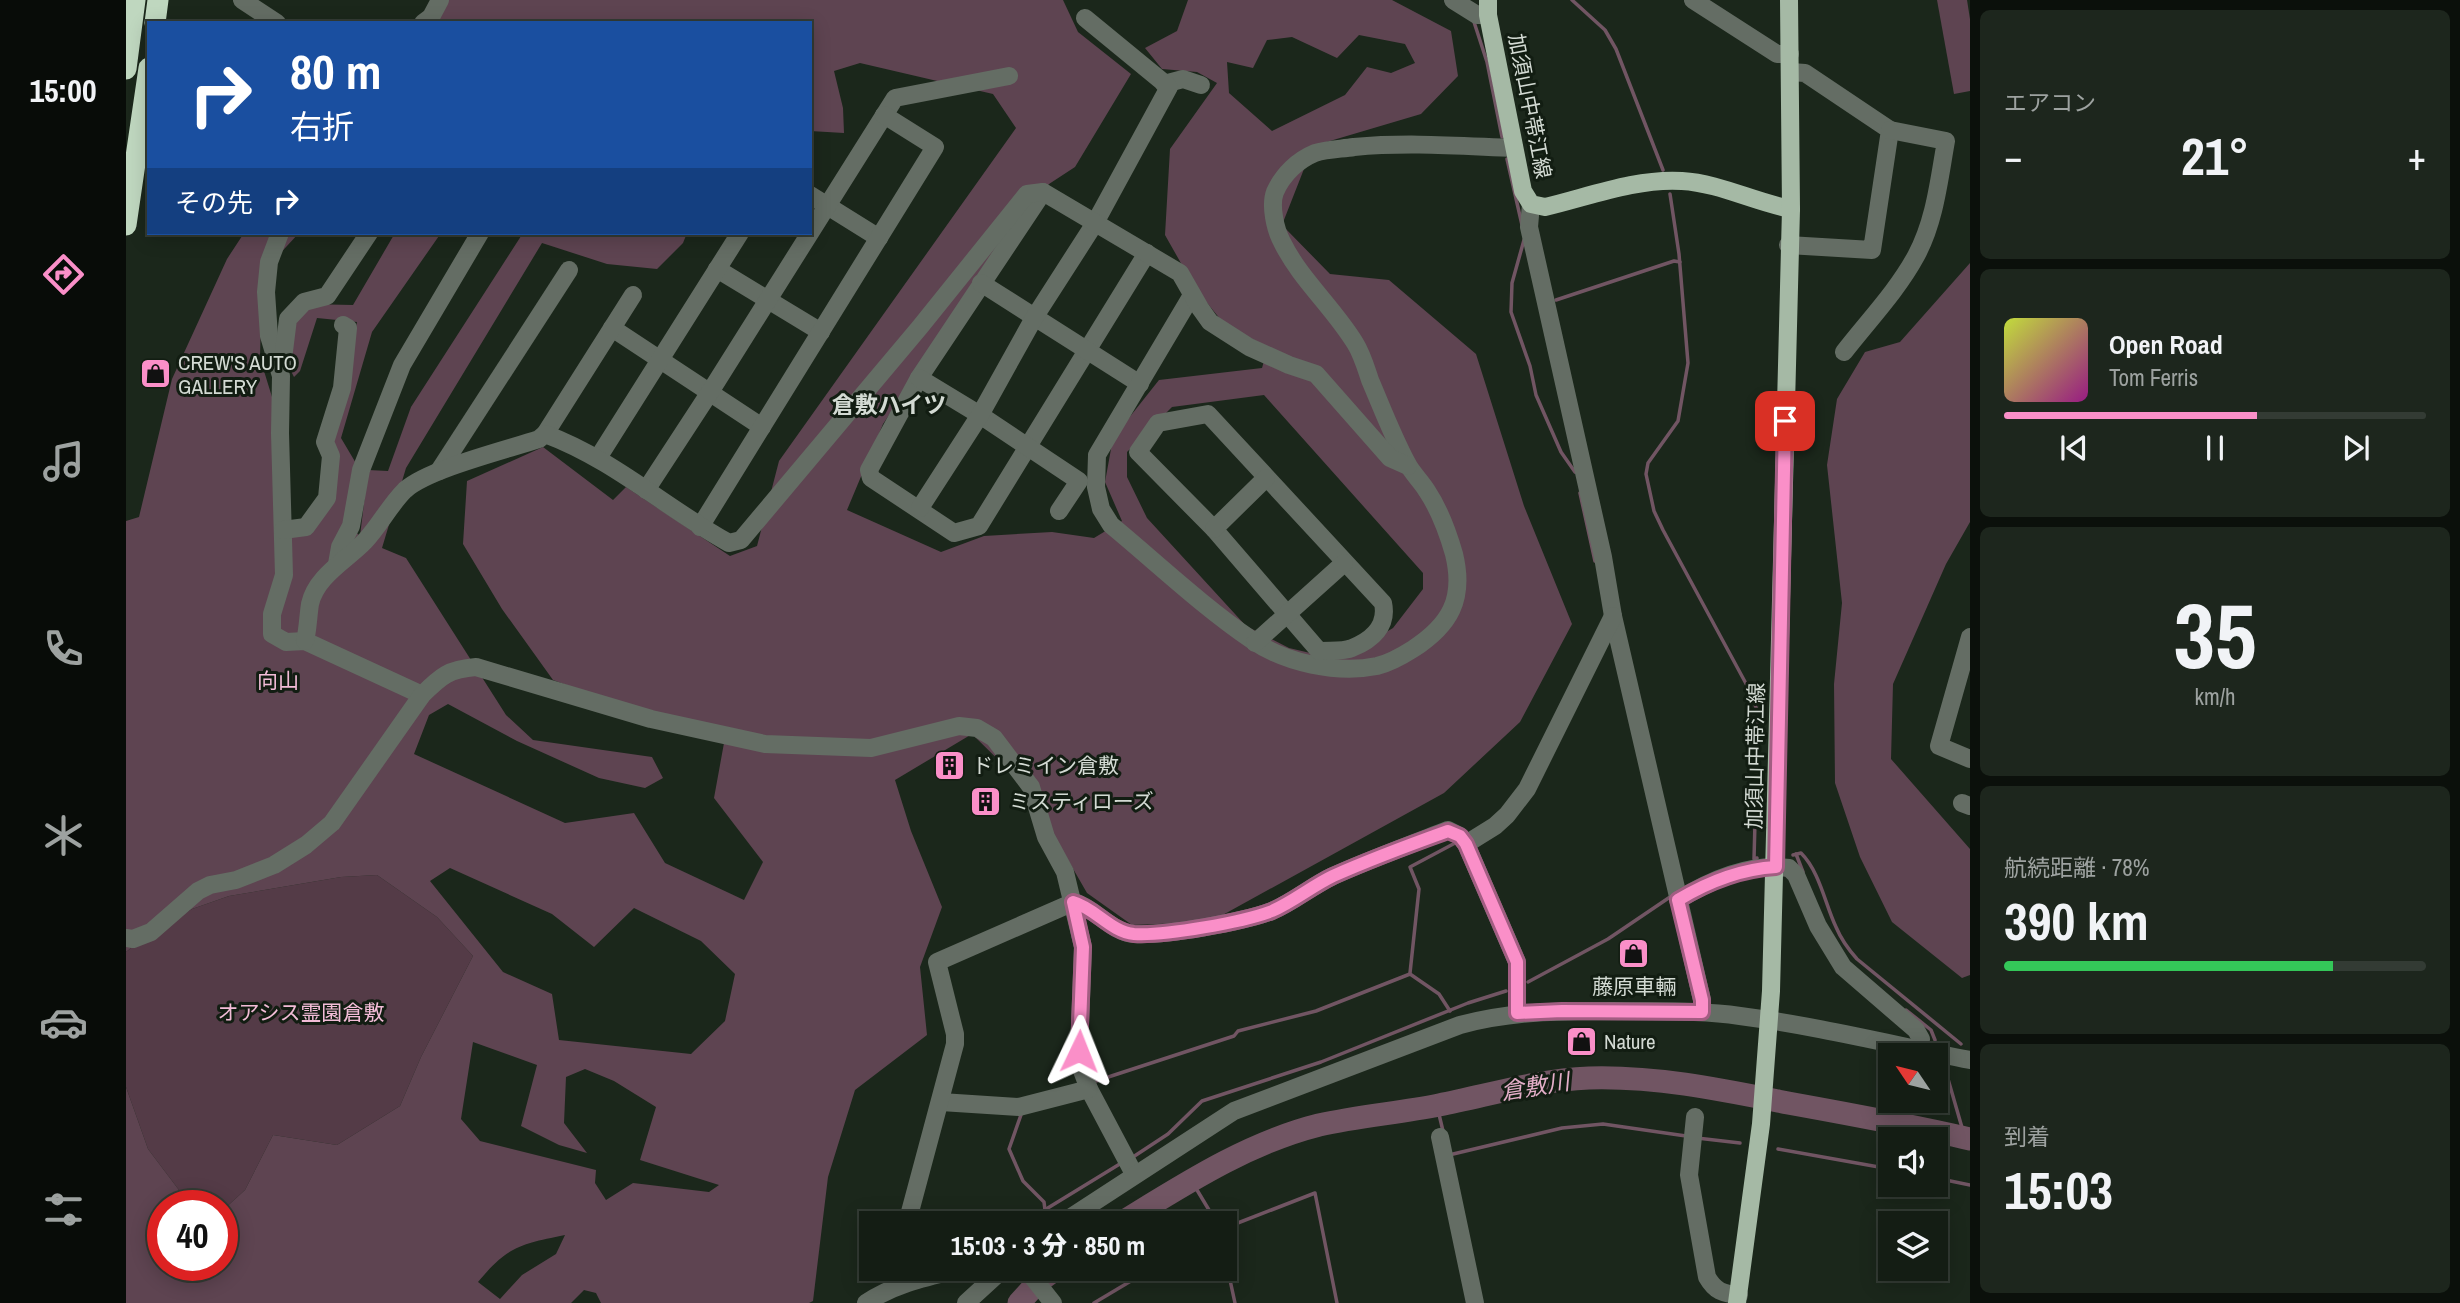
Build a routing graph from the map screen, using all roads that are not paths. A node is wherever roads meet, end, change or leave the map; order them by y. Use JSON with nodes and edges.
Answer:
{"nodes":[{"id":1,"x":135,"y":0,"type":"edge"},
{"id":2,"x":158,"y":0,"type":"edge"},
{"id":3,"x":242,"y":0,"type":"edge"},
{"id":4,"x":440,"y":0,"type":"edge"},
{"id":5,"x":1453,"y":0,"type":"edge"},
{"id":6,"x":1693,"y":0,"type":"edge"},
{"id":7,"x":1790,"y":0,"type":"edge"},
{"id":8,"x":1488,"y":8,"type":"edge"},
{"id":9,"x":1085,"y":18,"type":"dead end"},
{"id":10,"x":155,"y":21,"type":"edge"},
{"id":11,"x":273,"y":21,"type":"edge"},
{"id":12,"x":425,"y":21,"type":"edge"},
{"id":13,"x":1790,"y":63,"type":"junction"},
{"id":14,"x":126,"y":69,"type":"edge"},
{"id":15,"x":1009,"y":76,"type":"dead end"},
{"id":16,"x":147,"y":82,"type":"edge"},
{"id":17,"x":1164,"y":83,"type":"junction"},
{"id":18,"x":1201,"y":85,"type":"dead end"},
{"id":19,"x":884,"y":115,"type":"junction"},
{"id":20,"x":1891,"y":130,"type":"junction"},
{"id":21,"x":1514,"y":148,"type":"junction"},
{"id":22,"x":1043,"y":192,"type":"junction"},
{"id":23,"x":812,"y":196,"type":"edge"},
{"id":24,"x":1531,"y":204,"type":"junction"},
{"id":25,"x":828,"y":206,"type":"junction"},
{"id":26,"x":1791,"y":209,"type":"junction"},
{"id":27,"x":1095,"y":223,"type":"junction"},
{"id":28,"x":126,"y":225,"type":"edge"},
{"id":29,"x":812,"y":230,"type":"edge"},
{"id":30,"x":279,"y":235,"type":"edge"},
{"id":31,"x":368,"y":235,"type":"edge"},
{"id":32,"x":479,"y":235,"type":"edge"},
{"id":33,"x":739,"y":235,"type":"edge"},
{"id":34,"x":809,"y":235,"type":"edge"},
{"id":35,"x":879,"y":238,"type":"junction"},
{"id":36,"x":1788,"y":245,"type":"junction"},
{"id":37,"x":1147,"y":253,"type":"junction"},
{"id":38,"x":717,"y":269,"type":"junction"},
{"id":39,"x":569,"y":270,"type":"dead end"},
{"id":40,"x":981,"y":283,"type":"junction"},
{"id":41,"x":633,"y":295,"type":"dead end"},
{"id":42,"x":1192,"y":295,"type":"junction"},
{"id":43,"x":767,"y":299,"type":"junction"},
{"id":44,"x":1034,"y":318,"type":"junction"},
{"id":45,"x":343,"y":325,"type":"dead end"},
{"id":46,"x":612,"y":328,"type":"junction"},
{"id":47,"x":821,"y":332,"type":"junction"},
{"id":48,"x":1087,"y":352,"type":"junction"},
{"id":49,"x":1844,"y":352,"type":"dead end"},
{"id":50,"x":660,"y":360,"type":"junction"},
{"id":51,"x":281,"y":376,"type":"junction"},
{"id":52,"x":919,"y":378,"type":"junction"},
{"id":53,"x":1140,"y":384,"type":"junction"},
{"id":54,"x":710,"y":392,"type":"junction"},
{"id":55,"x":980,"y":415,"type":"junction"},
{"id":56,"x":762,"y":427,"type":"junction"},
{"id":57,"x":545,"y":434,"type":"junction"},
{"id":58,"x":1029,"y":448,"type":"junction"},
{"id":59,"x":1097,"y":456,"type":"junction"},
{"id":60,"x":598,"y":458,"type":"junction"},
{"id":61,"x":1408,"y":466,"type":"junction"},
{"id":62,"x":439,"y":471,"type":"junction"},
{"id":63,"x":1266,"y":478,"type":"junction"},
{"id":64,"x":1079,"y":481,"type":"junction"},
{"id":65,"x":646,"y":490,"type":"junction"},
{"id":66,"x":920,"y":508,"type":"junction"},
{"id":67,"x":1059,"y":511,"type":"dead end"},
{"id":68,"x":700,"y":527,"type":"junction"},
{"id":69,"x":1214,"y":528,"type":"junction"},
{"id":70,"x":283,"y":530,"type":"junction"},
{"id":71,"x":1344,"y":563,"type":"junction"},
{"id":72,"x":337,"y":564,"type":"junction"},
{"id":73,"x":1288,"y":613,"type":"junction"},
{"id":74,"x":1613,"y":616,"type":"junction"},
{"id":75,"x":1970,"y":637,"type":"edge"},
{"id":76,"x":305,"y":641,"type":"junction"},
{"id":77,"x":1255,"y":643,"type":"junction"},
{"id":78,"x":422,"y":695,"type":"junction"},
{"id":79,"x":1970,"y":759,"type":"edge"},
{"id":80,"x":1466,"y":844,"type":"junction"},
{"id":81,"x":1776,"y":867,"type":"junction"},
{"id":82,"x":1676,"y":895,"type":"junction"},
{"id":83,"x":1073,"y":902,"type":"junction"},
{"id":84,"x":126,"y":938,"type":"edge"},
{"id":85,"x":1702,"y":1012,"type":"junction"},
{"id":86,"x":1517,"y":1013,"type":"junction"},
{"id":87,"x":1770,"y":1021,"type":"junction"},
{"id":88,"x":1883,"y":1043,"type":"edge"},
{"id":89,"x":1920,"y":1043,"type":"edge"},
{"id":90,"x":1948,"y":1056,"type":"edge"},
{"id":91,"x":1970,"y":1060,"type":"edge"},
{"id":92,"x":1089,"y":1090,"type":"junction"},
{"id":93,"x":941,"y":1102,"type":"junction"},
{"id":94,"x":1693,"y":1129,"type":"dead end"},
{"id":95,"x":1440,"y":1136,"type":"dead end"},
{"id":96,"x":1129,"y":1165,"type":"junction"},
{"id":97,"x":910,"y":1211,"type":"edge"},
{"id":98,"x":1076,"y":1211,"type":"edge"},
{"id":99,"x":896,"y":1281,"type":"edge"},
{"id":100,"x":990,"y":1281,"type":"edge"},
{"id":101,"x":1036,"y":1281,"type":"edge"},
{"id":102,"x":1738,"y":1299,"type":"edge"},
{"id":103,"x":866,"y":1303,"type":"edge"},
{"id":104,"x":966,"y":1303,"type":"edge"},
{"id":105,"x":1053,"y":1303,"type":"edge"},
{"id":106,"x":1475,"y":1303,"type":"edge"}],
"edges":[{"from":1,"to":14,"type":"highway"},
{"from":2,"to":10,"type":"highway"},
{"from":3,"to":11,"type":"street"},
{"from":4,"to":12,"type":"street"},
{"from":5,"to":8,"type":"street"},
{"from":6,"to":13,"type":"street"},
{"from":7,"to":13,"type":"main road","name":"加須山中帯江線"},
{"from":8,"to":21,"type":"main road","name":"加須山中帯江線"},
{"from":9,"to":17,"type":"street"},
{"from":13,"to":20,"type":"street"},
{"from":13,"to":26,"type":"main road","name":"加須山中帯江線"},
{"from":15,"to":19,"type":"street"},
{"from":16,"to":28,"type":"highway"},
{"from":17,"to":18,"type":"street"},
{"from":17,"to":27,"type":"street"},
{"from":19,"to":25,"type":"street"},
{"from":19,"to":35,"type":"street"},
{"from":20,"to":36,"type":"street"},
{"from":20,"to":49,"type":"street"},
{"from":21,"to":24,"type":"main road","name":"加須山中帯江線"},
{"from":21,"to":61,"type":"street"},
{"from":22,"to":27,"type":"street"},
{"from":22,"to":40,"type":"street"},
{"from":22,"to":68,"type":"street"},
{"from":23,"to":25,"type":"street"},
{"from":24,"to":26,"type":"main road","name":"加須山中帯江線"},
{"from":24,"to":74,"type":"street"},
{"from":25,"to":29,"type":"street"},
{"from":25,"to":35,"type":"street"},
{"from":26,"to":36,"type":"main road","name":"加須山中帯江線"},
{"from":27,"to":37,"type":"street"},
{"from":27,"to":44,"type":"street"},
{"from":30,"to":51,"type":"street"},
{"from":31,"to":51,"type":"street"},
{"from":32,"to":72,"type":"street"},
{"from":33,"to":38,"type":"street"},
{"from":34,"to":43,"type":"street"},
{"from":35,"to":47,"type":"street"},
{"from":36,"to":81,"type":"main road","name":"加須山中帯江線"},
{"from":37,"to":42,"type":"street"},
{"from":37,"to":48,"type":"street"},
{"from":38,"to":43,"type":"street"},
{"from":38,"to":50,"type":"street"},
{"from":39,"to":62,"type":"street"},
{"from":40,"to":44,"type":"street"},
{"from":40,"to":52,"type":"street"},
{"from":41,"to":46,"type":"street"},
{"from":42,"to":53,"type":"street"},
{"from":42,"to":61,"type":"street"},
{"from":43,"to":47,"type":"street"},
{"from":43,"to":54,"type":"street"},
{"from":44,"to":48,"type":"street"},
{"from":44,"to":55,"type":"street"},
{"from":45,"to":70,"type":"street"},
{"from":46,"to":50,"type":"street"},
{"from":46,"to":57,"type":"street"},
{"from":47,"to":56,"type":"street"},
{"from":48,"to":53,"type":"street"},
{"from":48,"to":58,"type":"street"},
{"from":50,"to":54,"type":"street"},
{"from":50,"to":60,"type":"street"},
{"from":51,"to":70,"type":"street"},
{"from":52,"to":55,"type":"street"},
{"from":52,"to":66,"type":"street"},
{"from":53,"to":59,"type":"street"},
{"from":54,"to":56,"type":"street"},
{"from":54,"to":65,"type":"street"},
{"from":55,"to":58,"type":"street"},
{"from":55,"to":66,"type":"street"},
{"from":56,"to":68,"type":"street"},
{"from":57,"to":60,"type":"street"},
{"from":57,"to":62,"type":"street"},
{"from":58,"to":64,"type":"street"},
{"from":58,"to":66,"type":"street"},
{"from":59,"to":64,"type":"street"},
{"from":59,"to":77,"type":"street"},
{"from":60,"to":65,"type":"street"},
{"from":61,"to":77,"type":"street"},
{"from":62,"to":72,"type":"street"},
{"from":63,"to":69,"type":"street"},
{"from":63,"to":69,"type":"street"},
{"from":63,"to":71,"type":"street"},
{"from":64,"to":67,"type":"street"},
{"from":65,"to":68,"type":"street"},
{"from":69,"to":73,"type":"street"},
{"from":70,"to":76,"type":"street"},
{"from":71,"to":73,"type":"street"},
{"from":71,"to":73,"type":"street"},
{"from":72,"to":76,"type":"street"},
{"from":73,"to":77,"type":"street"},
{"from":74,"to":80,"type":"street"},
{"from":74,"to":82,"type":"street"},
{"from":75,"to":79,"type":"street"},
{"from":76,"to":78,"type":"street"},
{"from":78,"to":83,"type":"street"},
{"from":78,"to":84,"type":"street"},
{"from":80,"to":83,"type":"street"},
{"from":80,"to":86,"type":"street"},
{"from":81,"to":82,"type":"street"},
{"from":81,"to":87,"type":"main road","name":"加須山中帯江線"},
{"from":81,"to":89,"type":"street"},
{"from":82,"to":85,"type":"street"},
{"from":83,"to":92,"type":"street"},
{"from":83,"to":93,"type":"street"},
{"from":85,"to":86,"type":"street"},
{"from":85,"to":87,"type":"street"},
{"from":86,"to":96,"type":"street"},
{"from":87,"to":88,"type":"street"},
{"from":87,"to":102,"type":"main road","name":"加須山中帯江線"},
{"from":90,"to":91,"type":"street"},
{"from":92,"to":93,"type":"street"},
{"from":92,"to":96,"type":"street"},
{"from":93,"to":97,"type":"street"},
{"from":94,"to":102,"type":"street"},
{"from":95,"to":106,"type":"street"},
{"from":96,"to":98,"type":"street"},
{"from":99,"to":103,"type":"street"},
{"from":100,"to":104,"type":"street"},
{"from":101,"to":105,"type":"street"}]}
